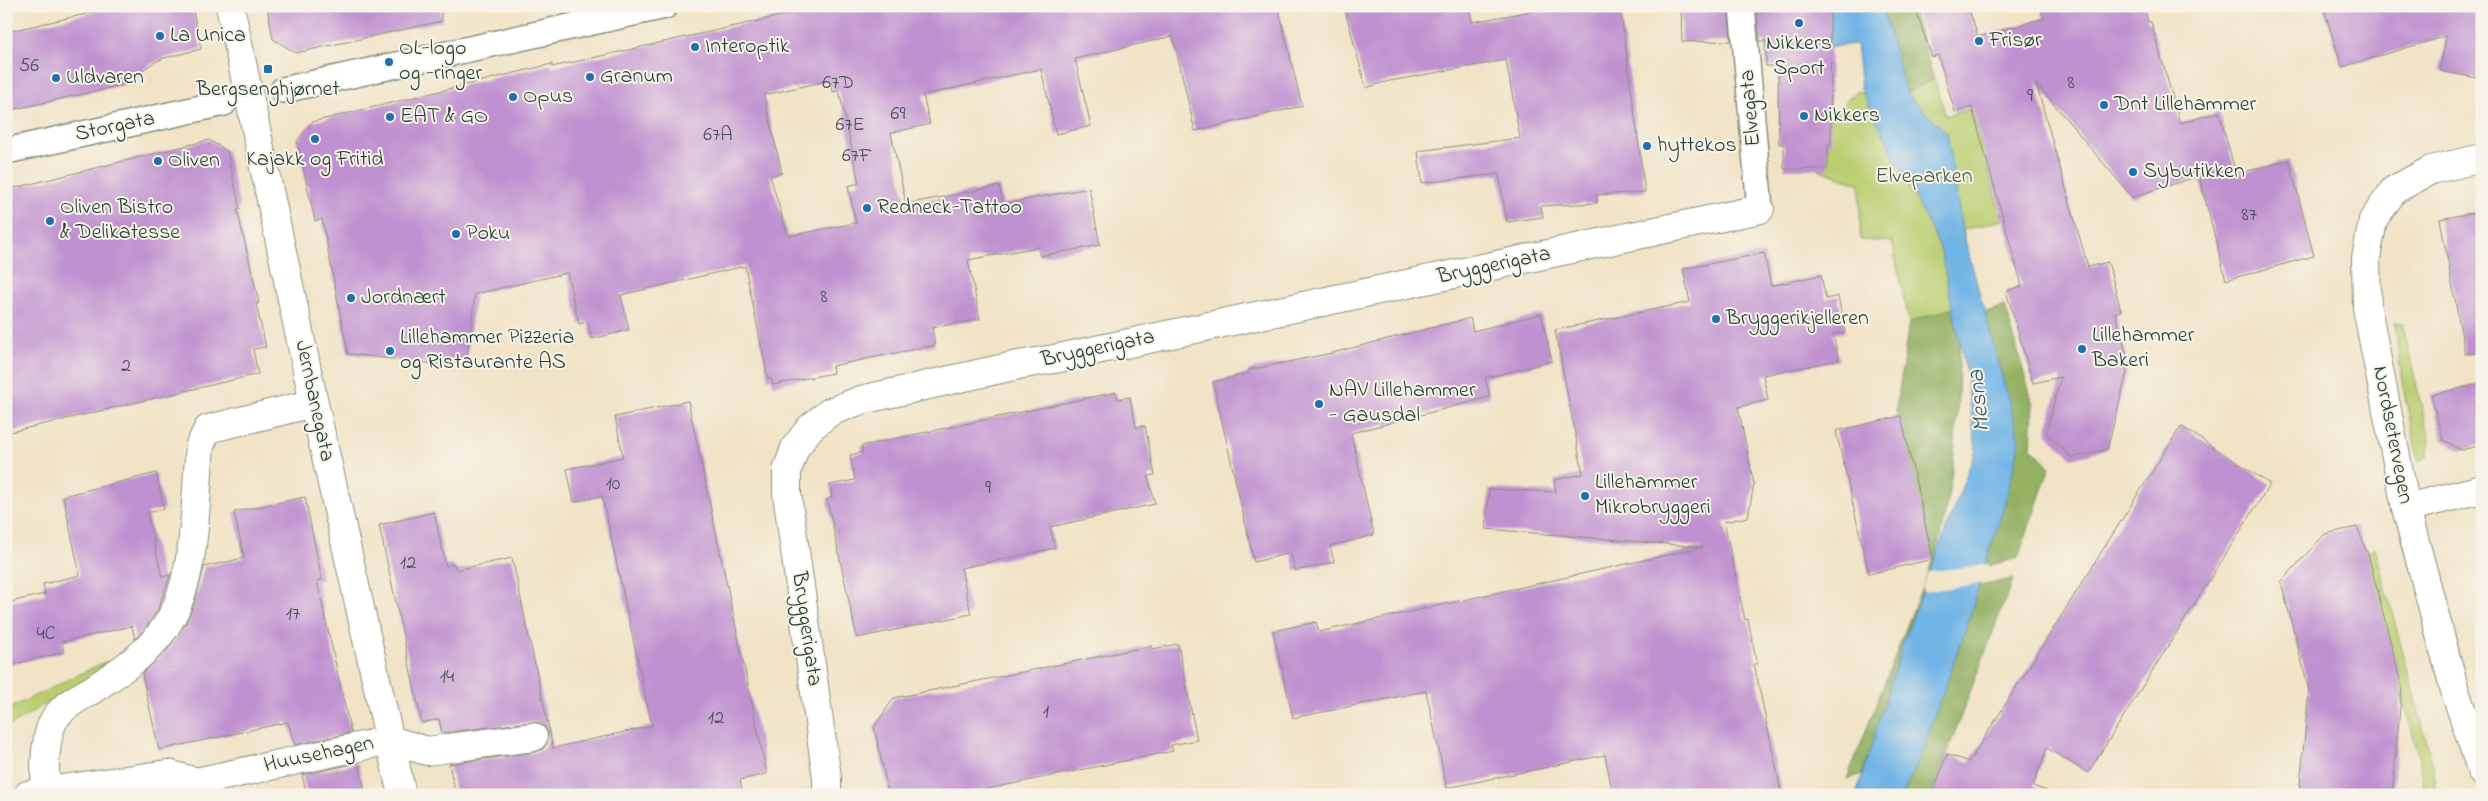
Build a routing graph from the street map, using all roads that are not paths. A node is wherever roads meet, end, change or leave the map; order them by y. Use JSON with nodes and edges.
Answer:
{"nodes":[{"id":1,"x":230,"y":6,"type":"edge"},
{"id":2,"x":665,"y":6,"type":"edge"},
{"id":3,"x":1742,"y":6,"type":"edge"},
{"id":4,"x":283,"y":90,"type":"dead end"},
{"id":5,"x":224,"y":103,"type":"dead end"},
{"id":6,"x":6,"y":151,"type":"edge"},
{"id":7,"x":2482,"y":158,"type":"edge"},
{"id":8,"x":1760,"y":209,"type":"joint"},
{"id":9,"x":314,"y":402,"type":"junction"},
{"id":10,"x":2482,"y":489,"type":"edge"},
{"id":11,"x":2406,"y":508,"type":"junction"},
{"id":12,"x":534,"y":737,"type":"dead end"},
{"id":13,"x":390,"y":740,"type":"junction"},
{"id":14,"x":2482,"y":772,"type":"edge"},
{"id":15,"x":37,"y":793,"type":"edge"},
{"id":16,"x":402,"y":795,"type":"edge"},
{"id":17,"x":826,"y":795,"type":"edge"}],
"edges":[{"from":1,"to":9,"type":"street","name":"Jernbanegata"},
{"from":2,"to":4,"type":"street"},
{"from":3,"to":8,"type":"street","name":"Elvegata"},
{"from":5,"to":6,"type":"street","name":"Storgata"},
{"from":7,"to":11,"type":"street","name":"Nordsetervegen"},
{"from":8,"to":17,"type":"street","name":"Bryggerigata"},
{"from":9,"to":13,"type":"street","name":"Jernbanegata"},
{"from":9,"to":15,"type":"street","name":"Huusehagen"},
{"from":10,"to":11,"type":"street"},
{"from":11,"to":14,"type":"street","name":"Nordsetervegen"},
{"from":12,"to":13,"type":"street","name":"Huusehagen"},
{"from":13,"to":15,"type":"street","name":"Huusehagen"},
{"from":13,"to":16,"type":"street","name":"Jernbanegata"}]}
